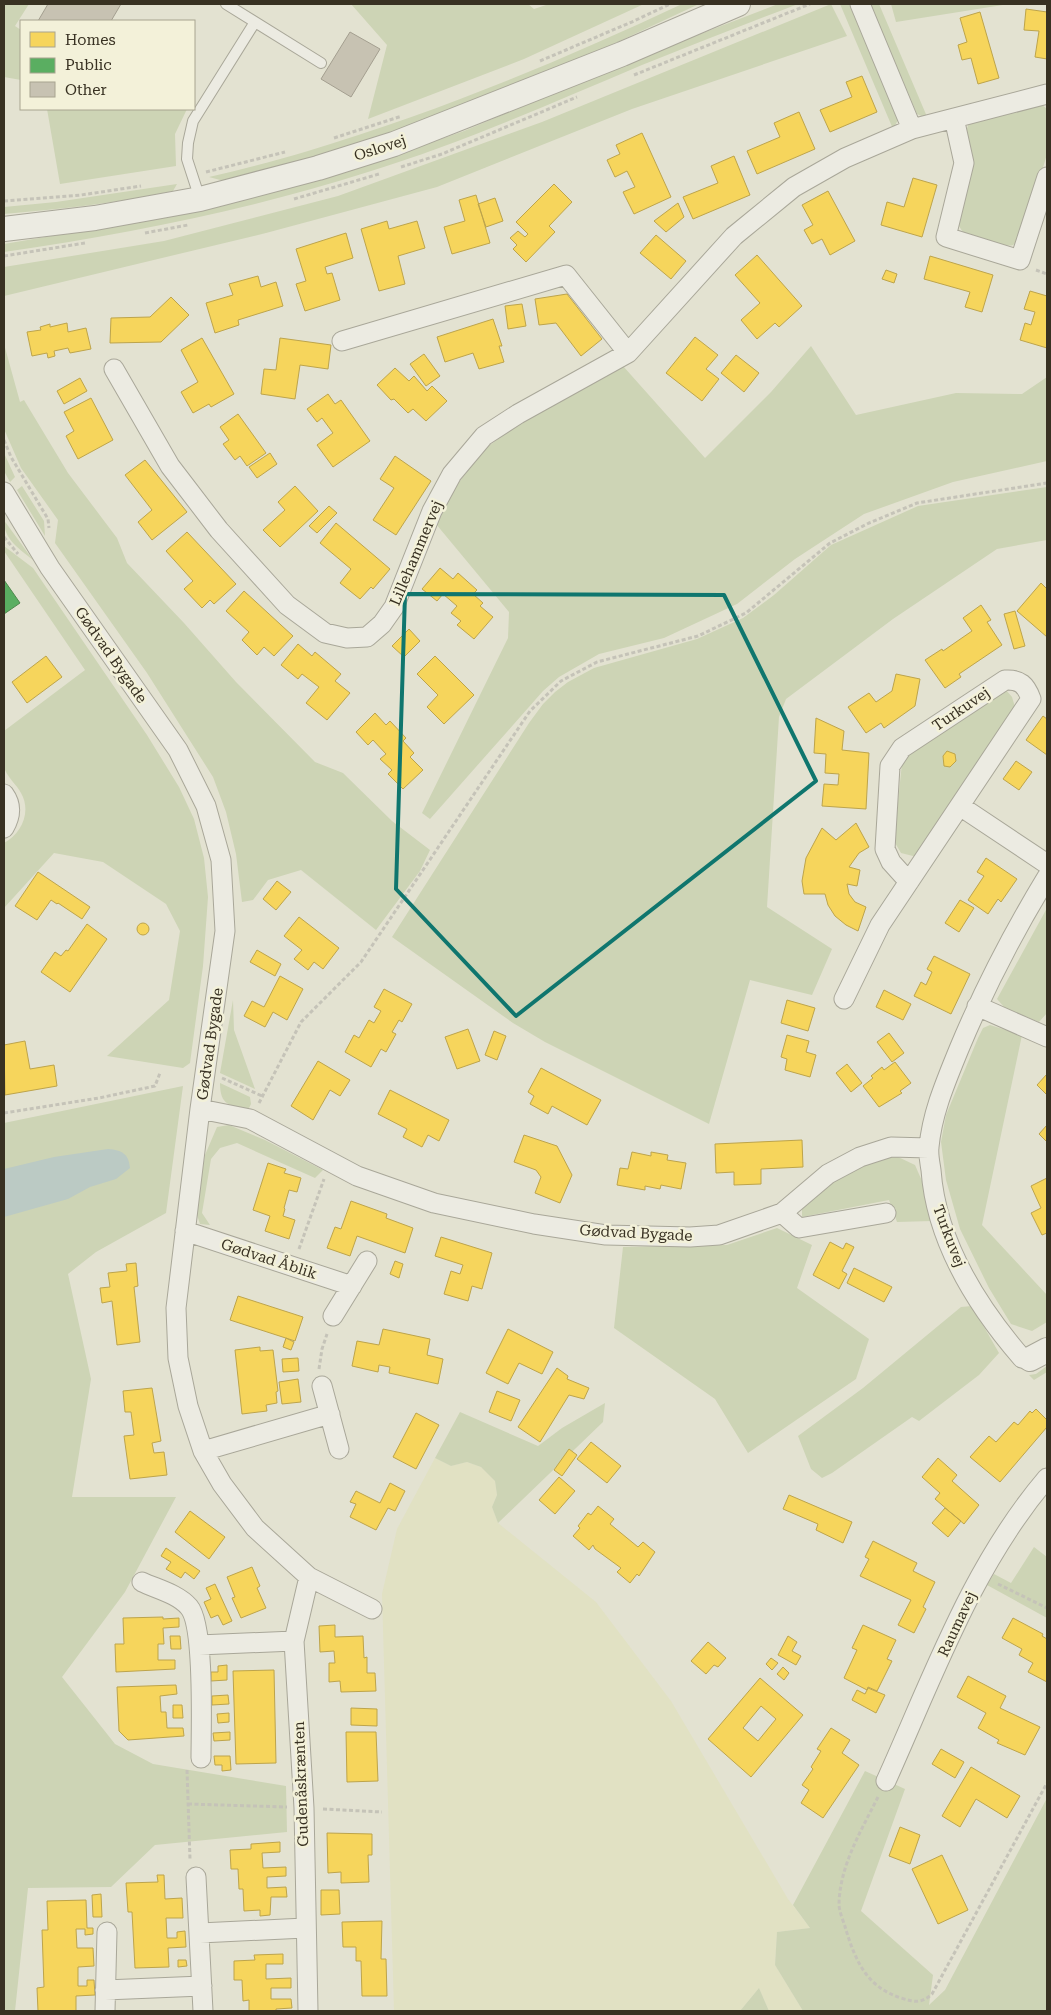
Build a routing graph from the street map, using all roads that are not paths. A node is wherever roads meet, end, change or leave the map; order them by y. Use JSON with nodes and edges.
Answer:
{"nodes":[{"id":1,"x":226,"y":4,"type":"edge"},
{"id":2,"x":738,"y":4,"type":"edge"},
{"id":3,"x":860,"y":4,"type":"edge"},
{"id":4,"x":255,"y":22,"type":"junction"},
{"id":5,"x":321,"y":63,"type":"dead end"},
{"id":6,"x":1047,"y":94,"type":"edge"},
{"id":7,"x":954,"y":118,"type":"junction"},
{"id":8,"x":912,"y":129,"type":"junction"},
{"id":9,"x":1047,"y":177,"type":"edge"},
{"id":10,"x":200,"y":199,"type":"junction"},
{"id":11,"x":4,"y":229,"type":"edge"},
{"id":12,"x":342,"y":341,"type":"dead end"},
{"id":13,"x":628,"y":353,"type":"junction"},
{"id":14,"x":114,"y":369,"type":"dead end"},
{"id":15,"x":4,"y":492,"type":"edge"},
{"id":16,"x":4,"y":794,"type":"edge"},
{"id":17,"x":960,"y":806,"type":"junction"},
{"id":18,"x":4,"y":828,"type":"edge"},
{"id":19,"x":1047,"y":864,"type":"edge"},
{"id":20,"x":1047,"y":877,"type":"edge"},
{"id":21,"x":909,"y":882,"type":"junction"},
{"id":22,"x":844,"y":999,"type":"dead end"},
{"id":23,"x":976,"y":1006,"type":"junction"},
{"id":24,"x":1047,"y":1037,"type":"edge"},
{"id":25,"x":200,"y":1110,"type":"junction"},
{"id":26,"x":929,"y":1148,"type":"junction"},
{"id":27,"x":782,"y":1213,"type":"junction"},
{"id":28,"x":886,"y":1213,"type":"dead end"},
{"id":29,"x":185,"y":1231,"type":"junction"},
{"id":30,"x":367,"y":1261,"type":"dead end"},
{"id":31,"x":352,"y":1286,"type":"junction"},
{"id":32,"x":333,"y":1316,"type":"dead end"},
{"id":33,"x":1038,"y":1355,"type":"edge"},
{"id":34,"x":320,"y":1380,"type":"road end"},
{"id":35,"x":330,"y":1414,"type":"junction"},
{"id":36,"x":339,"y":1449,"type":"dead end"},
{"id":37,"x":203,"y":1451,"type":"junction"},
{"id":38,"x":1047,"y":1478,"type":"edge"},
{"id":39,"x":310,"y":1577,"type":"junction"},
{"id":40,"x":142,"y":1582,"type":"dead end"},
{"id":41,"x":372,"y":1608,"type":"dead end"},
{"id":42,"x":294,"y":1641,"type":"junction"},
{"id":43,"x":199,"y":1645,"type":"junction"},
{"id":44,"x":201,"y":1758,"type":"road end"},
{"id":45,"x":886,"y":1781,"type":"road end"},
{"id":46,"x":196,"y":1877,"type":"road end"},
{"id":47,"x":306,"y":1928,"type":"junction"},
{"id":48,"x":107,"y":1932,"type":"dead end"},
{"id":49,"x":200,"y":1932,"type":"junction"},
{"id":50,"x":202,"y":1986,"type":"junction"},
{"id":51,"x":105,"y":1990,"type":"junction"},
{"id":52,"x":105,"y":2011,"type":"edge"},
{"id":53,"x":203,"y":2011,"type":"edge"},
{"id":54,"x":308,"y":2011,"type":"edge"}],
"edges":[{"from":1,"to":4,"type":"lane"},
{"from":2,"to":10,"type":"street","name":"Oslovej"},
{"from":3,"to":8,"type":"street"},
{"from":4,"to":5,"type":"lane"},
{"from":4,"to":10,"type":"lane"},
{"from":6,"to":7,"type":"street","name":"Lillehammervej"},
{"from":7,"to":8,"type":"street","name":"Lillehammervej"},
{"from":7,"to":9,"type":"street"},
{"from":8,"to":13,"type":"street","name":"Lillehammervej"},
{"from":10,"to":11,"type":"street","name":"Oslovej"},
{"from":12,"to":13,"type":"street"},
{"from":13,"to":14,"type":"street","name":"Lillehammervej"},
{"from":15,"to":25,"type":"street","name":"Gødvad Bygade"},
{"from":16,"to":18,"type":"street"},
{"from":17,"to":19,"type":"street"},
{"from":17,"to":21,"type":"street","name":"Turkuvej"},
{"from":17,"to":21,"type":"street","name":"Turkuvej"},
{"from":20,"to":23,"type":"street","name":"Turkuvej"},
{"from":21,"to":22,"type":"street","name":"Turkuvej"},
{"from":23,"to":24,"type":"street"},
{"from":23,"to":26,"type":"street","name":"Turkuvej"},
{"from":25,"to":27,"type":"street","name":"Gødvad Bygade"},
{"from":25,"to":29,"type":"street"},
{"from":26,"to":27,"type":"street","name":"Gødvad Bygade"},
{"from":26,"to":33,"type":"street","name":"Turkuvej"},
{"from":27,"to":28,"type":"street"},
{"from":29,"to":31,"type":"street","name":"Gødvad Åblik"},
{"from":29,"to":37,"type":"street"},
{"from":30,"to":31,"type":"street"},
{"from":31,"to":32,"type":"street"},
{"from":34,"to":35,"type":"street"},
{"from":35,"to":36,"type":"street"},
{"from":35,"to":37,"type":"street"},
{"from":37,"to":39,"type":"street"},
{"from":38,"to":45,"type":"street","name":"Raumavej"},
{"from":39,"to":41,"type":"street"},
{"from":39,"to":42,"type":"street","name":"Gudenåskrænten"},
{"from":40,"to":43,"type":"street"},
{"from":42,"to":43,"type":"street"},
{"from":42,"to":47,"type":"street","name":"Gudenåskrænten"},
{"from":43,"to":44,"type":"street"},
{"from":46,"to":49,"type":"street"},
{"from":47,"to":49,"type":"street"},
{"from":47,"to":54,"type":"street","name":"Gudenåskrænten"},
{"from":48,"to":51,"type":"street"},
{"from":49,"to":50,"type":"street"},
{"from":50,"to":51,"type":"street"},
{"from":50,"to":53,"type":"street"},
{"from":51,"to":52,"type":"street"}]}
